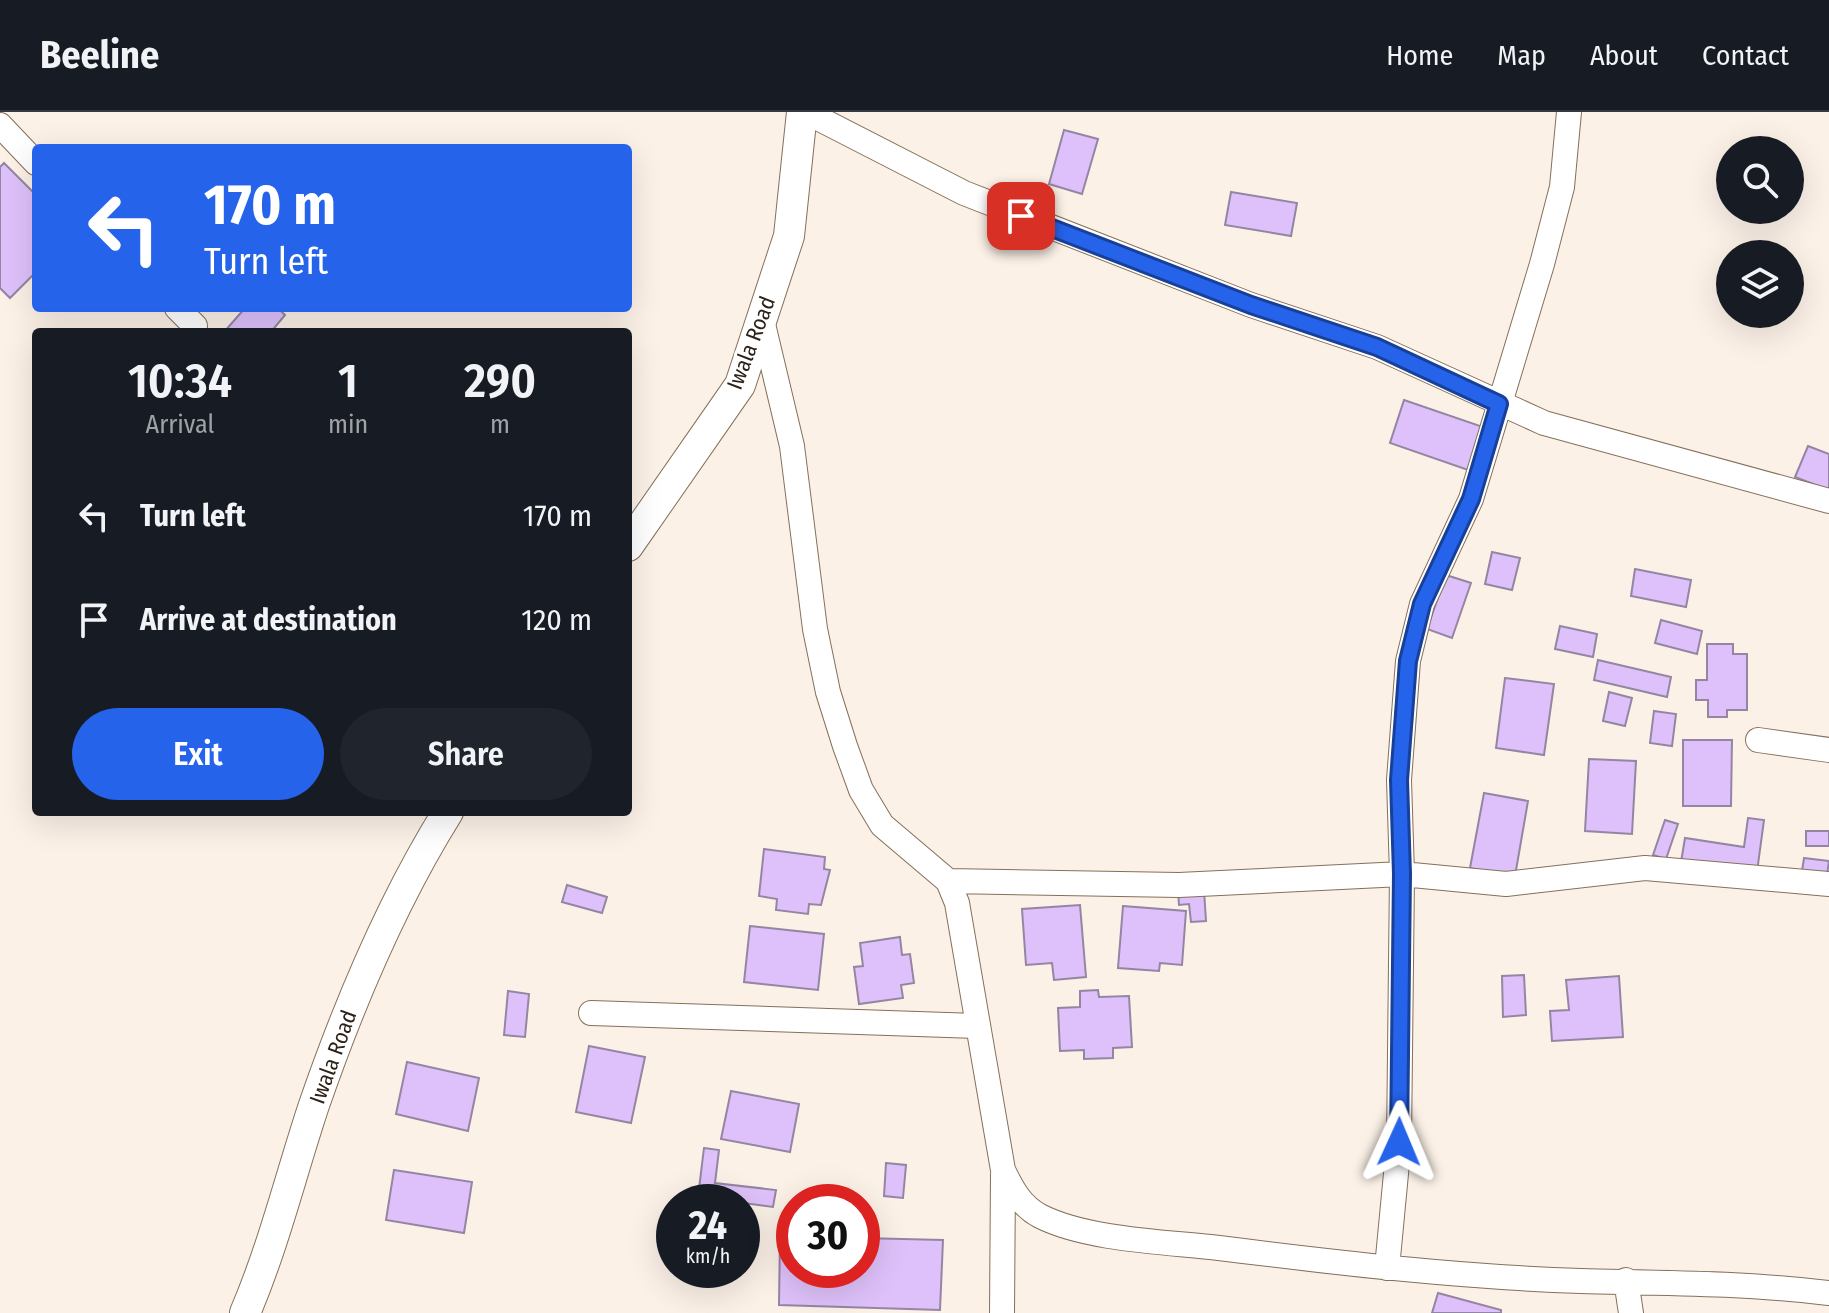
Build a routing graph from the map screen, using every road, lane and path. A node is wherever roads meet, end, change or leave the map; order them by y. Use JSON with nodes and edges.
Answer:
{"nodes":[{"id":1,"x":804,"y":112,"type":"edge"},
{"id":2,"x":1569,"y":112,"type":"edge"},
{"id":3,"x":0,"y":125,"type":"edge"},
{"id":4,"x":32,"y":159,"type":"edge"},
{"id":5,"x":181,"y":312,"type":"edge"},
{"id":6,"x":762,"y":320,"type":"junction"},
{"id":7,"x":195,"y":326,"type":"dead end"},
{"id":8,"x":1499,"y":404,"type":"junction"},
{"id":9,"x":1829,"y":501,"type":"edge"},
{"id":10,"x":632,"y":540,"type":"edge"},
{"id":11,"x":1758,"y":740,"type":"dead end"},
{"id":12,"x":1829,"y":750,"type":"edge"},
{"id":13,"x":446,"y":816,"type":"edge"},
{"id":14,"x":1402,"y":874,"type":"junction"},
{"id":15,"x":948,"y":881,"type":"junction"},
{"id":16,"x":1829,"y":884,"type":"edge"},
{"id":17,"x":591,"y":1013,"type":"dead end"},
{"id":18,"x":977,"y":1026,"type":"junction"},
{"id":19,"x":1003,"y":1170,"type":"junction"},
{"id":20,"x":1387,"y":1268,"type":"junction"},
{"id":21,"x":1626,"y":1280,"type":"junction"},
{"id":22,"x":1829,"y":1293,"type":"edge"},
{"id":23,"x":245,"y":1313,"type":"edge"},
{"id":24,"x":1002,"y":1313,"type":"edge"},
{"id":25,"x":1631,"y":1313,"type":"edge"}],
"edges":[{"from":1,"to":6,"type":"street","name":"Iwala Road"},
{"from":1,"to":8,"type":"street"},
{"from":2,"to":8,"type":"street"},
{"from":3,"to":4,"type":"street"},
{"from":5,"to":7,"type":"street"},
{"from":6,"to":10,"type":"street","name":"Iwala Road"},
{"from":6,"to":15,"type":"street"},
{"from":8,"to":9,"type":"street"},
{"from":8,"to":14,"type":"street"},
{"from":11,"to":12,"type":"street"},
{"from":13,"to":23,"type":"street","name":"Iwala Road"},
{"from":14,"to":15,"type":"street"},
{"from":14,"to":16,"type":"street"},
{"from":14,"to":20,"type":"street"},
{"from":15,"to":18,"type":"street"},
{"from":17,"to":18,"type":"street"},
{"from":18,"to":19,"type":"street"},
{"from":19,"to":20,"type":"street"},
{"from":19,"to":24,"type":"street"},
{"from":20,"to":21,"type":"street"},
{"from":21,"to":22,"type":"street"},
{"from":21,"to":25,"type":"street"}]}
